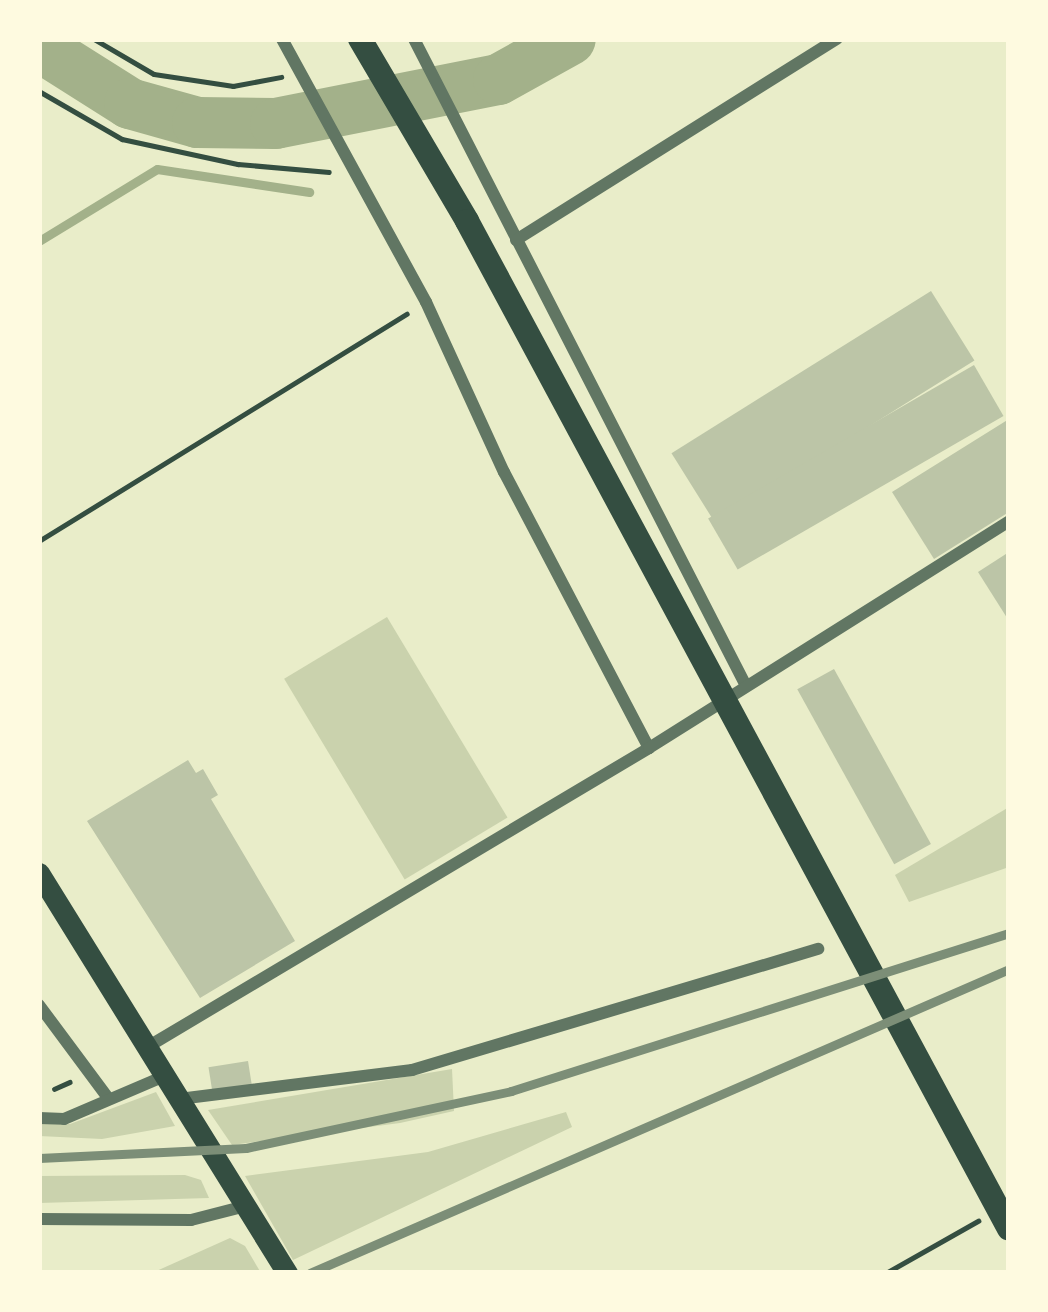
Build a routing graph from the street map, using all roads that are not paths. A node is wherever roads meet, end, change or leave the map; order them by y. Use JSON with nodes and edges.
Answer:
{"nodes":[{"id":1,"x":282,"y":39,"type":"edge"},
{"id":2,"x":360,"y":39,"type":"edge"},
{"id":3,"x":371,"y":39,"type":"edge"},
{"id":4,"x":414,"y":39,"type":"edge"},
{"id":5,"x":837,"y":39,"type":"edge"},
{"id":6,"x":386,"y":74,"type":"junction"},
{"id":7,"x":516,"y":240,"type":"junction"},
{"id":8,"x":1009,"y":521,"type":"edge"},
{"id":9,"x":744,"y":682,"type":"junction"},
{"id":10,"x":649,"y":748,"type":"junction"},
{"id":11,"x":39,"y":873,"type":"edge"},
{"id":12,"x":818,"y":949,"type":"dead end"},
{"id":13,"x":40,"y":1011,"type":"edge"},
{"id":14,"x":148,"y":1046,"type":"junction"},
{"id":15,"x":165,"y":1076,"type":"junction"},
{"id":16,"x":108,"y":1098,"type":"junction"},
{"id":17,"x":179,"y":1099,"type":"junction"},
{"id":18,"x":39,"y":1118,"type":"edge"},
{"id":19,"x":246,"y":1206,"type":"junction"},
{"id":20,"x":39,"y":1219,"type":"edge"},
{"id":21,"x":999,"y":1222,"type":"edge"},
{"id":22,"x":287,"y":1273,"type":"edge"}],
"edges":[{"from":1,"to":10,"type":"street"},
{"from":2,"to":6,"type":"highway"},
{"from":3,"to":6,"type":"highway"},
{"from":4,"to":7,"type":"street"},
{"from":5,"to":7,"type":"street"},
{"from":6,"to":21,"type":"highway"},
{"from":7,"to":9,"type":"street"},
{"from":8,"to":9,"type":"street"},
{"from":9,"to":10,"type":"street"},
{"from":10,"to":14,"type":"street"},
{"from":11,"to":14,"type":"main road"},
{"from":12,"to":17,"type":"street"},
{"from":13,"to":16,"type":"street"},
{"from":14,"to":15,"type":"main road"},
{"from":15,"to":16,"type":"street"},
{"from":15,"to":17,"type":"main road"},
{"from":16,"to":18,"type":"street"},
{"from":17,"to":19,"type":"main road"},
{"from":19,"to":20,"type":"street"},
{"from":19,"to":22,"type":"main road"}]}
